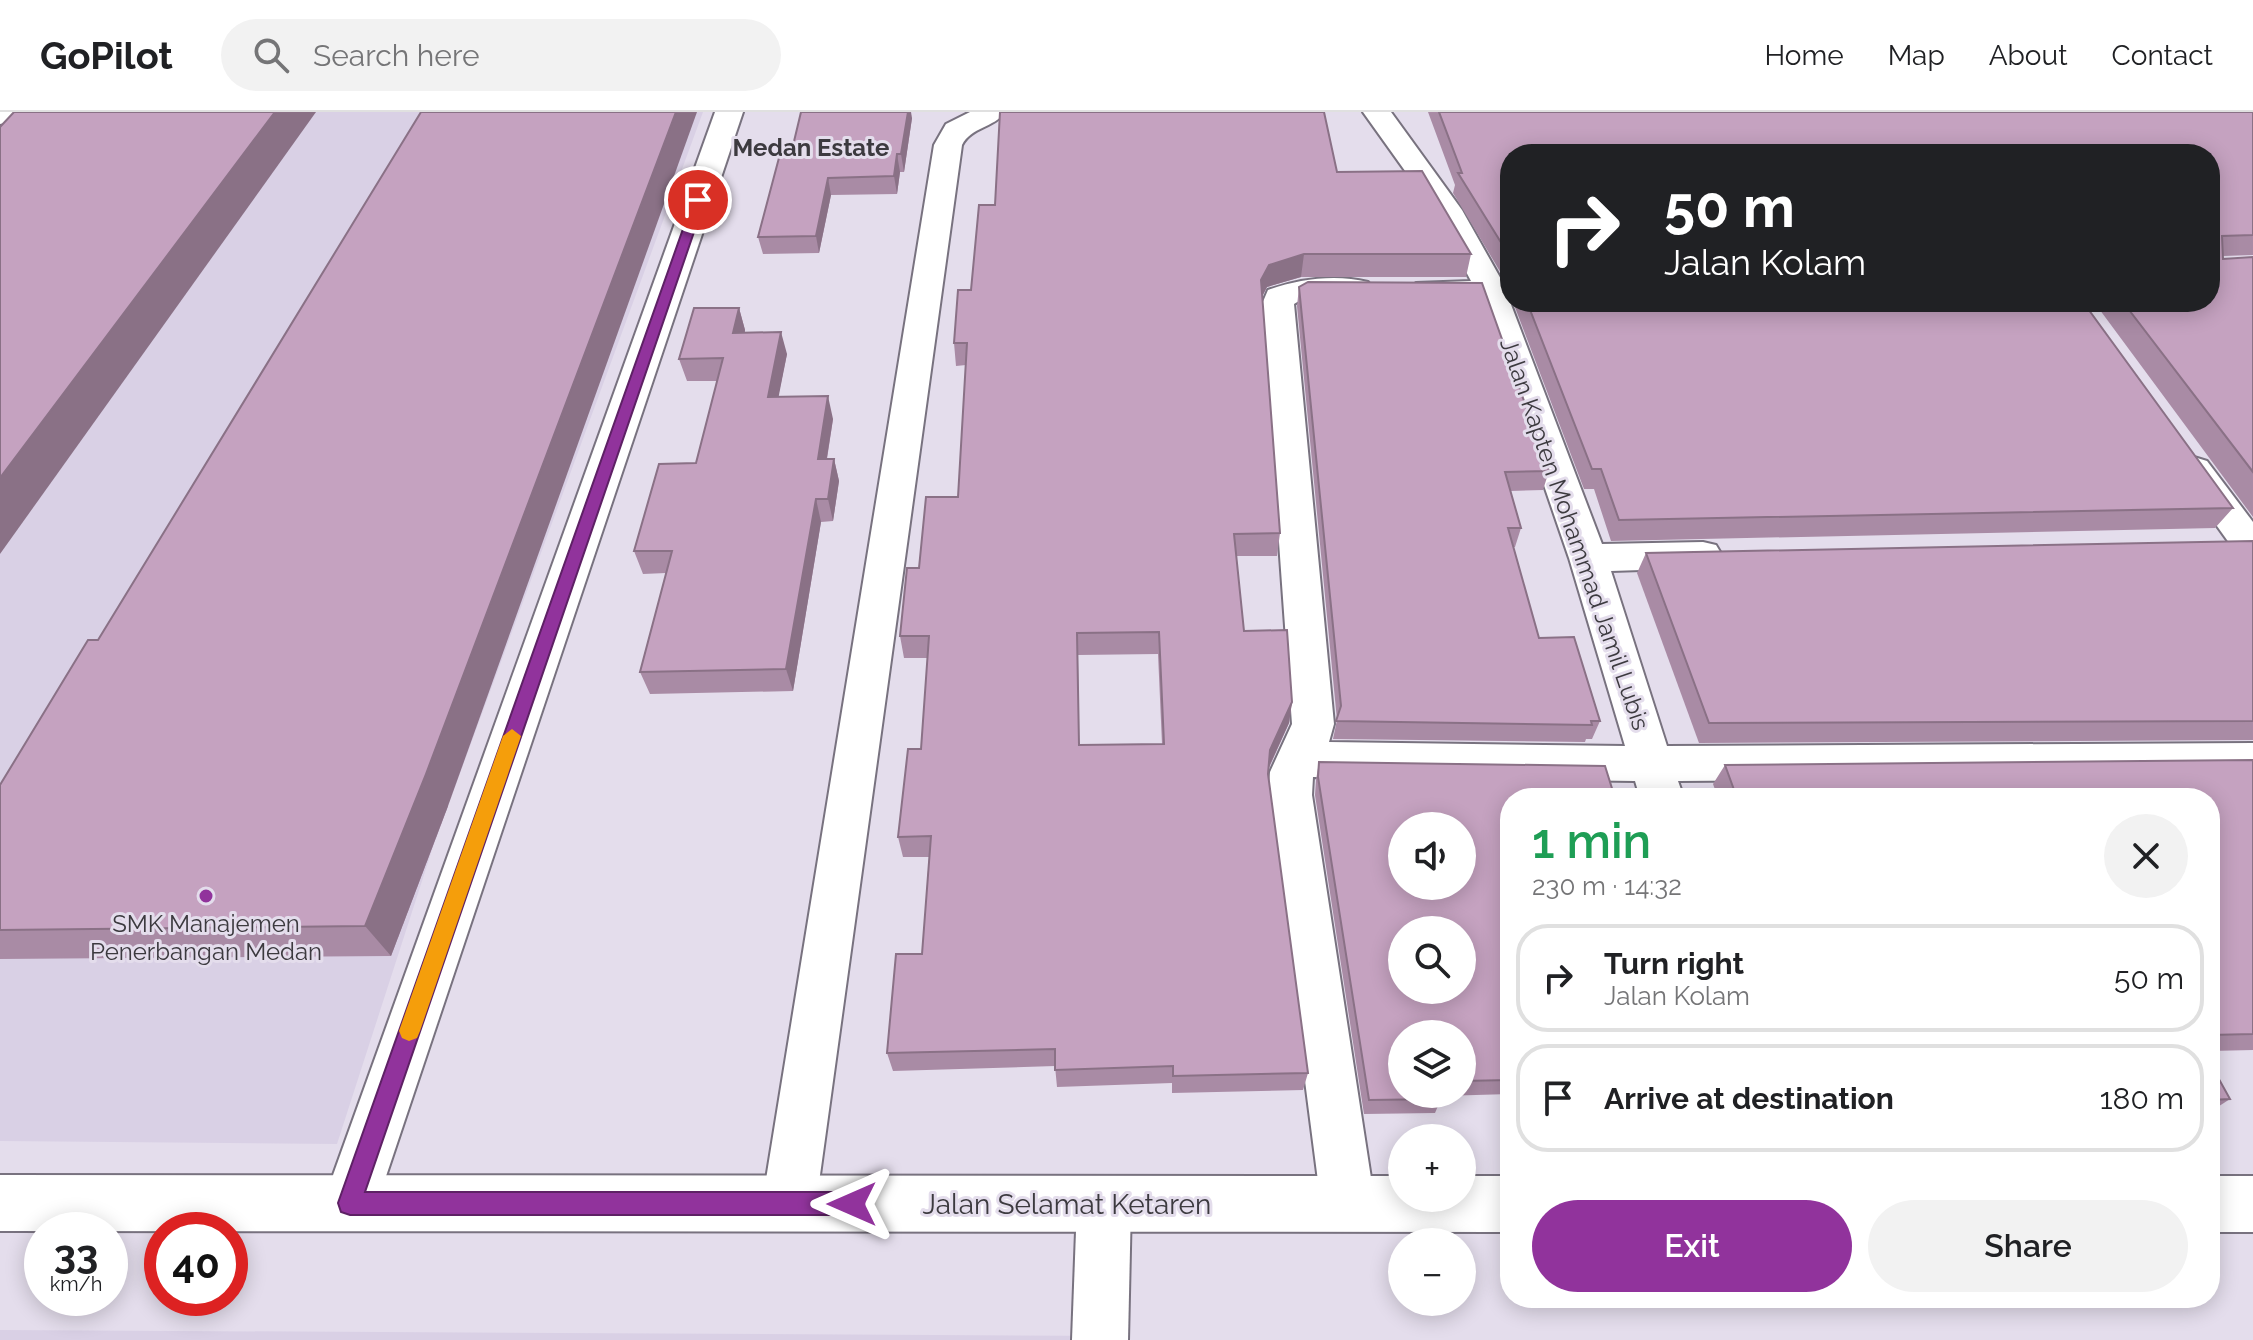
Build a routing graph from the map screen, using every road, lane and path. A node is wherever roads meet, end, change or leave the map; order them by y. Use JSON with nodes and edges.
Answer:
{"nodes":[{"id":1,"x":729,"y":112,"type":"edge"},
{"id":2,"x":991,"y":112,"type":"edge"},
{"id":3,"x":1377,"y":112,"type":"edge"},
{"id":4,"x":1500,"y":289,"type":"edge"},
{"id":5,"x":1500,"y":290,"type":"edge"},
{"id":6,"x":1508,"y":312,"type":"edge"},
{"id":7,"x":2175,"y":443,"type":"edge"},
{"id":8,"x":2204,"y":545,"type":"edge"},
{"id":9,"x":2252,"y":546,"type":"edge"},
{"id":10,"x":1744,"y":555,"type":"edge"},
{"id":11,"x":1588,"y":558,"type":"junction"},
{"id":12,"x":1296,"y":759,"type":"junction"},
{"id":13,"x":2253,"y":760,"type":"edge"},
{"id":14,"x":1657,"y":781,"type":"edge"},
{"id":15,"x":0,"y":1203,"type":"edge"},
{"id":16,"x":350,"y":1203,"type":"junction"},
{"id":17,"x":789,"y":1204,"type":"junction"},
{"id":18,"x":1104,"y":1204,"type":"junction"},
{"id":19,"x":1348,"y":1204,"type":"junction"},
{"id":20,"x":1500,"y":1204,"type":"edge"},
{"id":21,"x":2220,"y":1204,"type":"edge"},
{"id":22,"x":2253,"y":1204,"type":"edge"},
{"id":23,"x":1100,"y":1340,"type":"edge"}],
"edges":[{"from":1,"to":16,"type":"street"},
{"from":2,"to":17,"type":"street"},
{"from":3,"to":4,"type":"street","name":"Jalan Kapten Mohammad Jamil Lubis"},
{"from":5,"to":12,"type":"street"},
{"from":6,"to":11,"type":"street","name":"Jalan Kapten Mohammad Jamil Lubis"},
{"from":7,"to":9,"type":"street"},
{"from":8,"to":9,"type":"street"},
{"from":10,"to":11,"type":"street"},
{"from":11,"to":14,"type":"street","name":"Jalan Kapten Mohammad Jamil Lubis"},
{"from":12,"to":14,"type":"street"},
{"from":12,"to":19,"type":"street"},
{"from":13,"to":14,"type":"street"},
{"from":15,"to":16,"type":"street","name":"Jalan Selamat Ketaren"},
{"from":16,"to":17,"type":"street","name":"Jalan Selamat Ketaren"},
{"from":17,"to":18,"type":"street","name":"Jalan Selamat Ketaren"},
{"from":18,"to":19,"type":"street","name":"Jalan Selamat Ketaren"},
{"from":18,"to":23,"type":"street"},
{"from":19,"to":20,"type":"street","name":"Jalan Selamat Ketaren"},
{"from":21,"to":22,"type":"street"}]}
